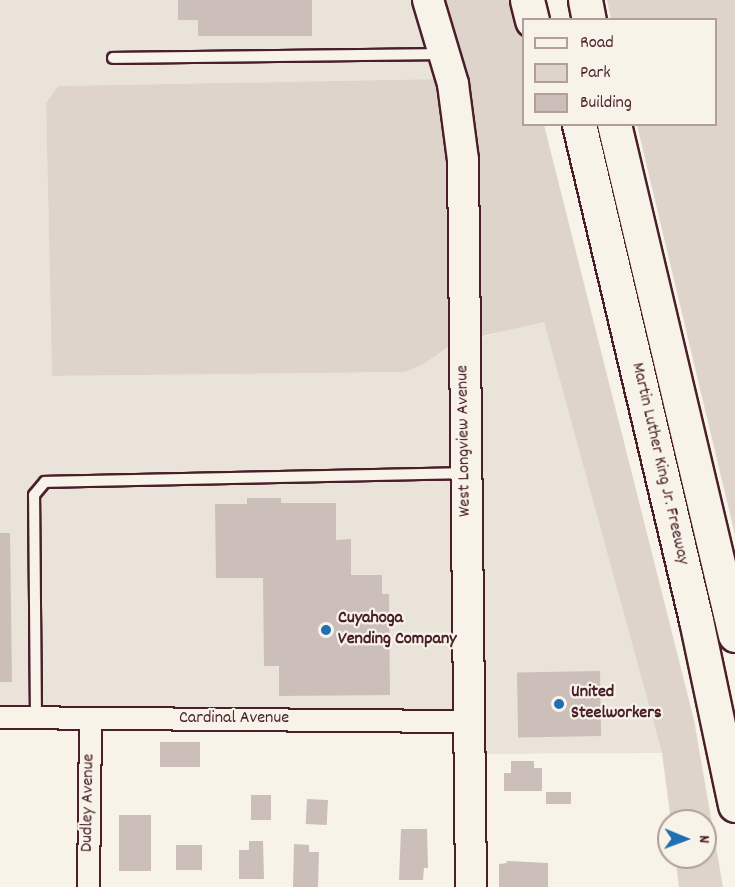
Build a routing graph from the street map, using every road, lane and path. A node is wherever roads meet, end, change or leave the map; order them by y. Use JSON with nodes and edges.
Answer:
{"nodes":[{"id":1,"x":428,"y":0,"type":"edge"},
{"id":2,"x":527,"y":0,"type":"edge"},
{"id":3,"x":550,"y":0,"type":"edge"},
{"id":4,"x":585,"y":0,"type":"edge"},
{"id":5,"x":532,"y":18,"type":"edge"},
{"id":6,"x":554,"y":18,"type":"edge"},
{"id":7,"x":589,"y":18,"type":"edge"},
{"id":8,"x":444,"y":54,"type":"junction"},
{"id":9,"x":114,"y":58,"type":"dead end"},
{"id":10,"x":559,"y":126,"type":"edge"},
{"id":11,"x":579,"y":126,"type":"edge"},
{"id":12,"x":614,"y":126,"type":"edge"},
{"id":13,"x":649,"y":422,"type":"junction"},
{"id":14,"x":465,"y":473,"type":"junction"},
{"id":15,"x":735,"y":635,"type":"edge"},
{"id":16,"x":0,"y":717,"type":"edge"},
{"id":17,"x":36,"y":718,"type":"junction"},
{"id":18,"x":90,"y":718,"type":"junction"},
{"id":19,"x":468,"y":721,"type":"junction"},
{"id":20,"x":735,"y":805,"type":"edge"},
{"id":21,"x":88,"y":887,"type":"edge"},
{"id":22,"x":471,"y":887,"type":"edge"}],
"edges":[{"from":1,"to":8,"type":"street","name":"West Longview Avenue"},
{"from":2,"to":5,"type":"highway"},
{"from":3,"to":6,"type":"highway"},
{"from":4,"to":7,"type":"highway"},
{"from":8,"to":9,"type":"lane"},
{"from":8,"to":14,"type":"street","name":"West Longview Avenue"},
{"from":10,"to":13,"type":"highway"},
{"from":11,"to":13,"type":"highway","name":"Martin Luther King Jr. Freeway"},
{"from":12,"to":15,"type":"highway","name":"Martin Luther King Jr. Freeway"},
{"from":13,"to":20,"type":"highway","name":"Martin Luther King Jr. Freeway"},
{"from":14,"to":17,"type":"lane"},
{"from":14,"to":19,"type":"street","name":"West Longview Avenue"},
{"from":16,"to":17,"type":"street","name":"Cardinal Avenue"},
{"from":17,"to":18,"type":"street","name":"Cardinal Avenue"},
{"from":18,"to":19,"type":"street","name":"Cardinal Avenue"},
{"from":18,"to":21,"type":"street","name":"Dudley Avenue"},
{"from":19,"to":22,"type":"street","name":"West Longview Avenue"}]}
